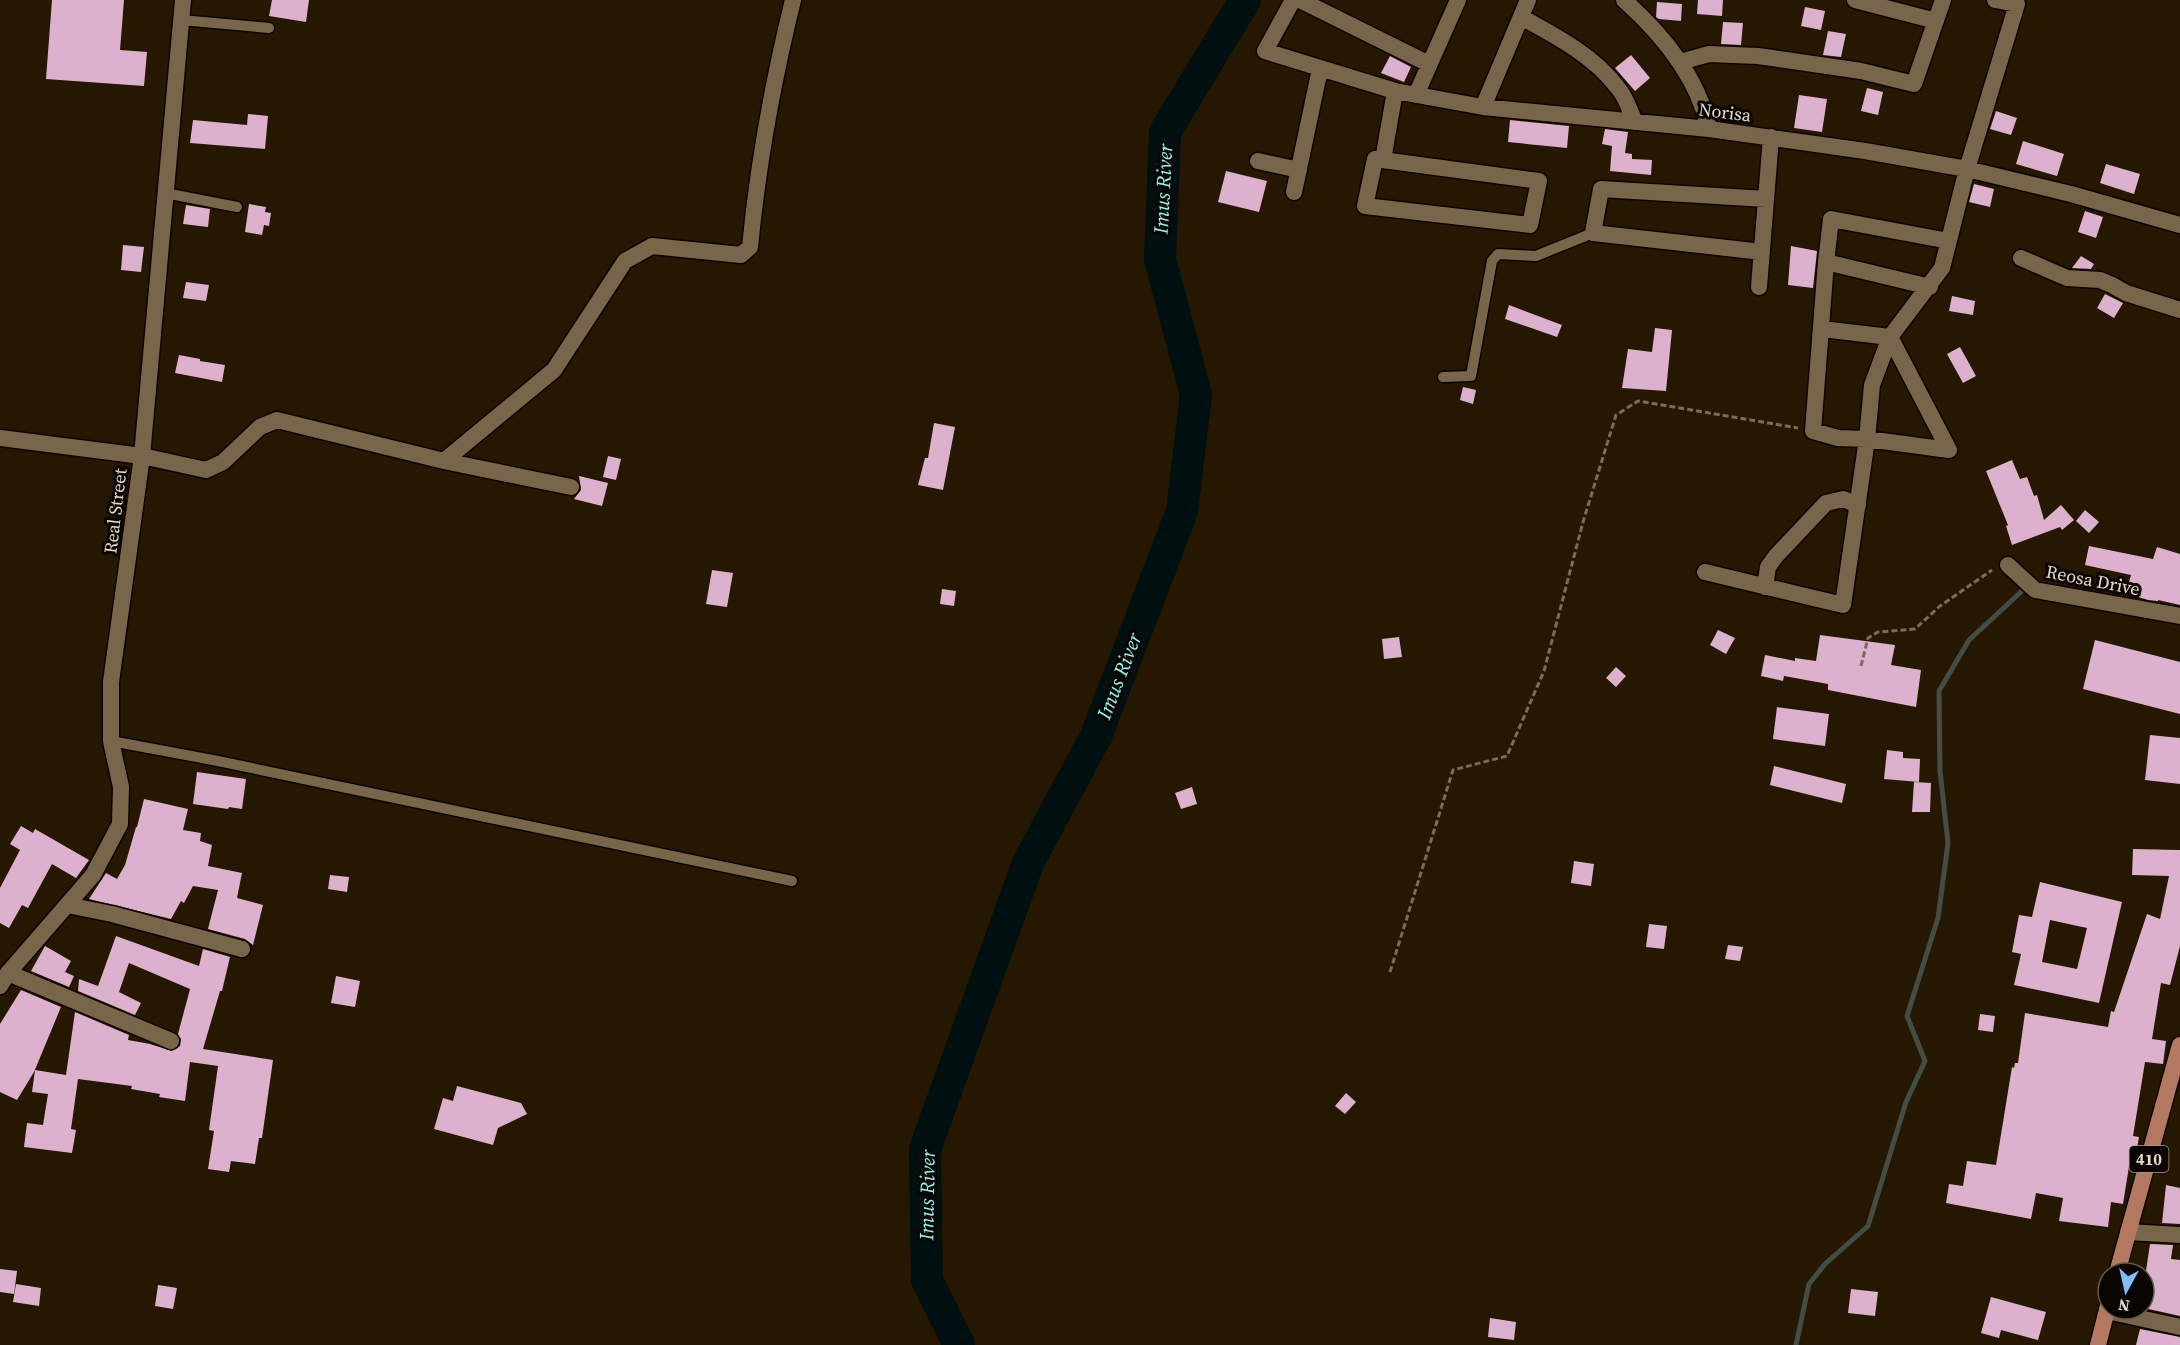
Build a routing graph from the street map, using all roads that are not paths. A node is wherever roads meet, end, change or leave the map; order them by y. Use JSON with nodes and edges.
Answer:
{"nodes":[{"id":1,"x":183,"y":0,"type":"edge"},
{"id":2,"x":794,"y":0,"type":"edge"},
{"id":3,"x":1293,"y":0,"type":"edge"},
{"id":4,"x":1300,"y":0,"type":"edge"},
{"id":5,"x":1458,"y":0,"type":"edge"},
{"id":6,"x":1528,"y":0,"type":"edge"},
{"id":7,"x":1624,"y":0,"type":"edge"},
{"id":8,"x":1855,"y":0,"type":"edge"},
{"id":9,"x":1943,"y":0,"type":"edge"},
{"id":10,"x":1995,"y":0,"type":"edge"},
{"id":11,"x":1521,"y":17,"type":"junction"},
{"id":12,"x":181,"y":20,"type":"junction"},
{"id":13,"x":1936,"y":21,"type":"junction"},
{"id":14,"x":269,"y":28,"type":"dead end"},
{"id":15,"x":1680,"y":62,"type":"junction"},
{"id":16,"x":1430,"y":64,"type":"junction"},
{"id":17,"x":1320,"y":69,"type":"junction"},
{"id":18,"x":1395,"y":91,"type":"junction"},
{"id":19,"x":1416,"y":95,"type":"junction"},
{"id":20,"x":1483,"y":107,"type":"junction"},
{"id":21,"x":1635,"y":122,"type":"junction"},
{"id":22,"x":1709,"y":129,"type":"junction"},
{"id":23,"x":1771,"y":137,"type":"junction"},
{"id":24,"x":1383,"y":160,"type":"junction"},
{"id":25,"x":1258,"y":161,"type":"dead end"},
{"id":26,"x":1966,"y":169,"type":"junction"},
{"id":27,"x":1299,"y":170,"type":"junction"},
{"id":28,"x":1294,"y":192,"type":"dead end"},
{"id":29,"x":165,"y":193,"type":"junction"},
{"id":30,"x":1766,"y":198,"type":"junction"},
{"id":31,"x":237,"y":207,"type":"dead end"},
{"id":32,"x":2180,"y":225,"type":"edge"},
{"id":33,"x":1593,"y":233,"type":"junction"},
{"id":34,"x":1949,"y":241,"type":"junction"},
{"id":35,"x":1762,"y":252,"type":"junction"},
{"id":36,"x":2021,"y":258,"type":"dead end"},
{"id":37,"x":1826,"y":262,"type":"junction"},
{"id":38,"x":1760,"y":287,"type":"dead end"},
{"id":39,"x":1930,"y":287,"type":"junction"},
{"id":40,"x":2180,"y":310,"type":"edge"},
{"id":41,"x":1822,"y":329,"type":"junction"},
{"id":42,"x":1890,"y":337,"type":"junction"},
{"id":43,"x":1443,"y":377,"type":"dead end"},
{"id":44,"x":0,"y":438,"type":"edge"},
{"id":45,"x":1866,"y":439,"type":"junction"},
{"id":46,"x":142,"y":456,"type":"junction"},
{"id":47,"x":444,"y":461,"type":"junction"},
{"id":48,"x":571,"y":488,"type":"dead end"},
{"id":49,"x":1858,"y":505,"type":"junction"},
{"id":50,"x":2008,"y":565,"type":"road end"},
{"id":51,"x":1705,"y":572,"type":"dead end"},
{"id":52,"x":1765,"y":587,"type":"junction"},
{"id":53,"x":2180,"y":616,"type":"edge"},
{"id":54,"x":111,"y":741,"type":"junction"},
{"id":55,"x":792,"y":881,"type":"dead end"},
{"id":56,"x":67,"y":905,"type":"junction"},
{"id":57,"x":242,"y":949,"type":"dead end"},
{"id":58,"x":4,"y":980,"type":"edge"},
{"id":59,"x":171,"y":1041,"type":"dead end"},
{"id":60,"x":2180,"y":1045,"type":"edge"},
{"id":61,"x":2128,"y":1232,"type":"junction"},
{"id":62,"x":2180,"y":1235,"type":"edge"},
{"id":63,"x":2120,"y":1261,"type":"edge"},
{"id":64,"x":2104,"y":1321,"type":"edge"},
{"id":65,"x":2156,"y":1321,"type":"edge"},
{"id":66,"x":2180,"y":1327,"type":"edge"},
{"id":67,"x":2098,"y":1345,"type":"edge"}],
"edges":[{"from":1,"to":12,"type":"street","name":"Real Street"},
{"from":2,"to":47,"type":"street"},
{"from":3,"to":17,"type":"street","name":"Norisa"},
{"from":4,"to":16,"type":"street"},
{"from":5,"to":16,"type":"street"},
{"from":6,"to":11,"type":"street"},
{"from":7,"to":15,"type":"street"},
{"from":8,"to":13,"type":"street"},
{"from":9,"to":13,"type":"street"},
{"from":10,"to":26,"type":"street"},
{"from":11,"to":20,"type":"street"},
{"from":11,"to":21,"type":"street"},
{"from":12,"to":14,"type":"lane"},
{"from":12,"to":29,"type":"street","name":"Real Street"},
{"from":13,"to":15,"type":"street"},
{"from":15,"to":22,"type":"street"},
{"from":16,"to":19,"type":"street"},
{"from":17,"to":18,"type":"street","name":"Norisa"},
{"from":17,"to":27,"type":"street"},
{"from":18,"to":19,"type":"street","name":"Norisa"},
{"from":18,"to":24,"type":"street"},
{"from":19,"to":20,"type":"street","name":"Norisa"},
{"from":20,"to":21,"type":"street","name":"Norisa"},
{"from":21,"to":22,"type":"street","name":"Norisa"},
{"from":22,"to":23,"type":"street","name":"Norisa"},
{"from":23,"to":26,"type":"street","name":"Norisa"},
{"from":23,"to":30,"type":"street"},
{"from":24,"to":24,"type":"street"},
{"from":25,"to":27,"type":"street"},
{"from":26,"to":32,"type":"street","name":"Norisa"},
{"from":26,"to":34,"type":"street"},
{"from":27,"to":28,"type":"street"},
{"from":29,"to":31,"type":"lane"},
{"from":29,"to":46,"type":"street","name":"Real Street"},
{"from":30,"to":33,"type":"street"},
{"from":30,"to":35,"type":"street"},
{"from":33,"to":35,"type":"street"},
{"from":33,"to":43,"type":"lane"},
{"from":34,"to":37,"type":"street"},
{"from":34,"to":39,"type":"street"},
{"from":35,"to":38,"type":"street"},
{"from":36,"to":40,"type":"street"},
{"from":37,"to":39,"type":"street"},
{"from":37,"to":41,"type":"street"},
{"from":39,"to":42,"type":"street"},
{"from":41,"to":42,"type":"street"},
{"from":41,"to":45,"type":"street"},
{"from":42,"to":45,"type":"street"},
{"from":42,"to":45,"type":"street"},
{"from":44,"to":46,"type":"street"},
{"from":45,"to":49,"type":"street"},
{"from":46,"to":47,"type":"street"},
{"from":46,"to":54,"type":"street","name":"Real Street"},
{"from":47,"to":48,"type":"street"},
{"from":49,"to":52,"type":"street"},
{"from":49,"to":52,"type":"street"},
{"from":50,"to":53,"type":"street","name":"Reosa Drive"},
{"from":51,"to":52,"type":"street"},
{"from":54,"to":55,"type":"lane"},
{"from":54,"to":56,"type":"street","name":"Real Street"},
{"from":56,"to":57,"type":"street"},
{"from":56,"to":58,"type":"street","name":"Real Street"},
{"from":58,"to":59,"type":"street"},
{"from":60,"to":61,"type":"main road","number":"410"},
{"from":61,"to":62,"type":"street"},
{"from":61,"to":63,"type":"main road","number":"410"},
{"from":64,"to":67,"type":"main road"},
{"from":65,"to":66,"type":"street"}]}
